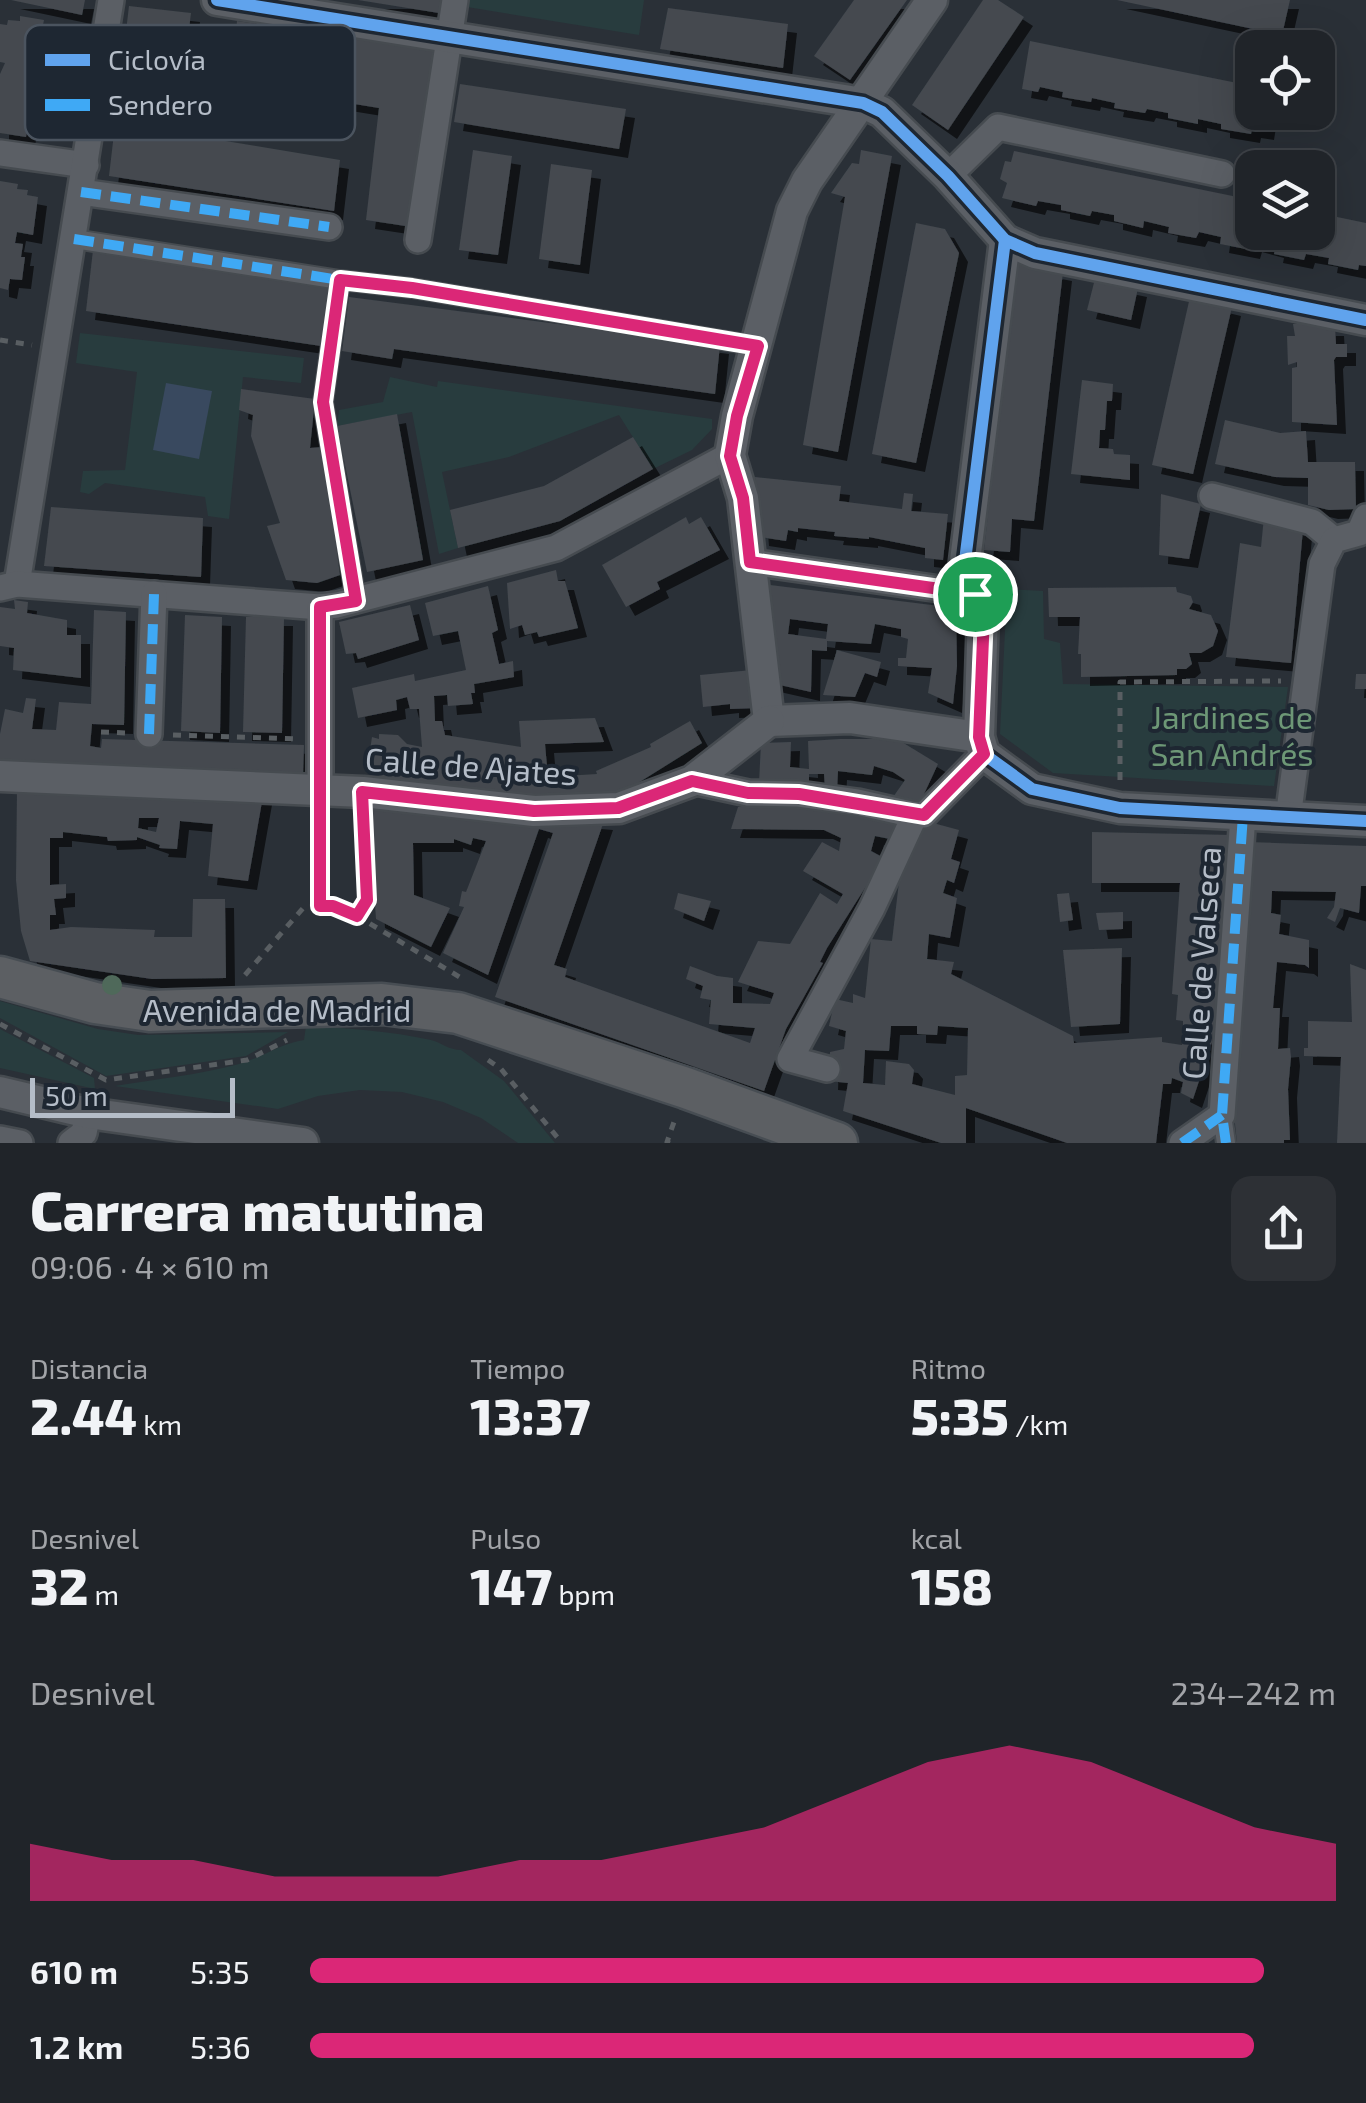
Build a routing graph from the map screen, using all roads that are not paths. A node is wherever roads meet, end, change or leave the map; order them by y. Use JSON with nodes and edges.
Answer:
{"nodes":[{"id":1,"x":111,"y":0,"type":"edge"},
{"id":2,"x":217,"y":0,"type":"edge"},
{"id":3,"x":455,"y":0,"type":"edge"},
{"id":4,"x":932,"y":0,"type":"edge"},
{"id":5,"x":107,"y":25,"type":"edge"},
{"id":6,"x":448,"y":36,"type":"junction"},
{"id":7,"x":863,"y":103,"type":"junction"},
{"id":8,"x":90,"y":140,"type":"edge"},
{"id":9,"x":0,"y":153,"type":"edge"},
{"id":10,"x":86,"y":164,"type":"junction"},
{"id":11,"x":1222,"y":174,"type":"dead end"},
{"id":12,"x":948,"y":176,"type":"junction"},
{"id":13,"x":82,"y":192,"type":"junction"},
{"id":14,"x":329,"y":227,"type":"dead end"},
{"id":15,"x":74,"y":238,"type":"junction"},
{"id":16,"x":418,"y":240,"type":"dead end"},
{"id":17,"x":1004,"y":240,"type":"junction"},
{"id":18,"x":340,"y":280,"type":"junction"},
{"id":19,"x":1366,"y":320,"type":"edge"},
{"id":20,"x":758,"y":346,"type":"junction"},
{"id":21,"x":730,"y":456,"type":"junction"},
{"id":22,"x":1212,"y":496,"type":"dead end"},
{"id":23,"x":1366,"y":517,"type":"edge"},
{"id":24,"x":1334,"y":540,"type":"junction"},
{"id":25,"x":750,"y":562,"type":"junction"},
{"id":26,"x":9,"y":586,"type":"edge"},
{"id":27,"x":154,"y":594,"type":"junction"},
{"id":28,"x":975,"y":594,"type":"junction"},
{"id":29,"x":356,"y":601,"type":"junction"},
{"id":30,"x":320,"y":607,"type":"junction"},
{"id":31,"x":769,"y":721,"type":"junction"},
{"id":32,"x":149,"y":734,"type":"road end"},
{"id":33,"x":982,"y":746,"type":"junction"},
{"id":34,"x":0,"y":776,"type":"edge"},
{"id":35,"x":692,"y":781,"type":"junction"},
{"id":36,"x":320,"y":790,"type":"junction"},
{"id":37,"x":915,"y":815,"type":"junction"},
{"id":38,"x":1243,"y":815,"type":"junction"},
{"id":39,"x":1288,"y":818,"type":"junction"},
{"id":40,"x":1366,"y":822,"type":"edge"},
{"id":41,"x":0,"y":977,"type":"edge"},
{"id":42,"x":827,"y":1069,"type":"dead end"},
{"id":43,"x":0,"y":1092,"type":"edge"},
{"id":44,"x":88,"y":1113,"type":"junction"},
{"id":45,"x":1222,"y":1115,"type":"junction"},
{"id":46,"x":0,"y":1139,"type":"edge"},
{"id":47,"x":20,"y":1143,"type":"edge"},
{"id":48,"x":72,"y":1143,"type":"edge"},
{"id":49,"x":303,"y":1143,"type":"edge"},
{"id":50,"x":836,"y":1143,"type":"edge"},
{"id":51,"x":1182,"y":1143,"type":"edge"},
{"id":52,"x":1226,"y":1143,"type":"edge"}],
"edges":[{"from":1,"to":5,"type":"street"},
{"from":2,"to":6,"type":"street"},
{"from":3,"to":6,"type":"street"},
{"from":4,"to":7,"type":"street"},
{"from":6,"to":7,"type":"street"},
{"from":6,"to":16,"type":"street"},
{"from":7,"to":12,"type":"street"},
{"from":7,"to":20,"type":"street"},
{"from":8,"to":10,"type":"street"},
{"from":9,"to":10,"type":"street"},
{"from":10,"to":13,"type":"street"},
{"from":11,"to":12,"type":"street"},
{"from":12,"to":17,"type":"street"},
{"from":13,"to":14,"type":"street"},
{"from":13,"to":15,"type":"street"},
{"from":15,"to":18,"type":"street"},
{"from":15,"to":26,"type":"street"},
{"from":17,"to":19,"type":"street"},
{"from":17,"to":28,"type":"street"},
{"from":18,"to":20,"type":"street"},
{"from":18,"to":29,"type":"street"},
{"from":20,"to":21,"type":"street"},
{"from":21,"to":25,"type":"street"},
{"from":21,"to":29,"type":"street"},
{"from":22,"to":24,"type":"street"},
{"from":23,"to":24,"type":"street"},
{"from":24,"to":39,"type":"street"},
{"from":25,"to":28,"type":"street"},
{"from":25,"to":31,"type":"street"},
{"from":26,"to":27,"type":"street"},
{"from":27,"to":30,"type":"street"},
{"from":27,"to":32,"type":"street"},
{"from":28,"to":33,"type":"street"},
{"from":29,"to":30,"type":"street"},
{"from":30,"to":36,"type":"street"},
{"from":31,"to":33,"type":"street"},
{"from":31,"to":35,"type":"street","name":"Calle de Ajates"},
{"from":33,"to":37,"type":"street"},
{"from":33,"to":38,"type":"street"},
{"from":34,"to":36,"type":"street","name":"Calle de Ajates"},
{"from":35,"to":36,"type":"street","name":"Calle de Ajates"},
{"from":35,"to":37,"type":"street"},
{"from":37,"to":42,"type":"street"},
{"from":38,"to":39,"type":"street"},
{"from":38,"to":45,"type":"street","name":"Calle de Valseca"},
{"from":39,"to":40,"type":"street"},
{"from":41,"to":50,"type":"highway","name":"Avenida de Madrid"},
{"from":43,"to":44,"type":"street"},
{"from":44,"to":48,"type":"street"},
{"from":44,"to":49,"type":"street"},
{"from":45,"to":51,"type":"street","name":"Calle de Valseca"},
{"from":45,"to":52,"type":"street","name":"Calle de Valseca"},
{"from":46,"to":47,"type":"street"}]}
